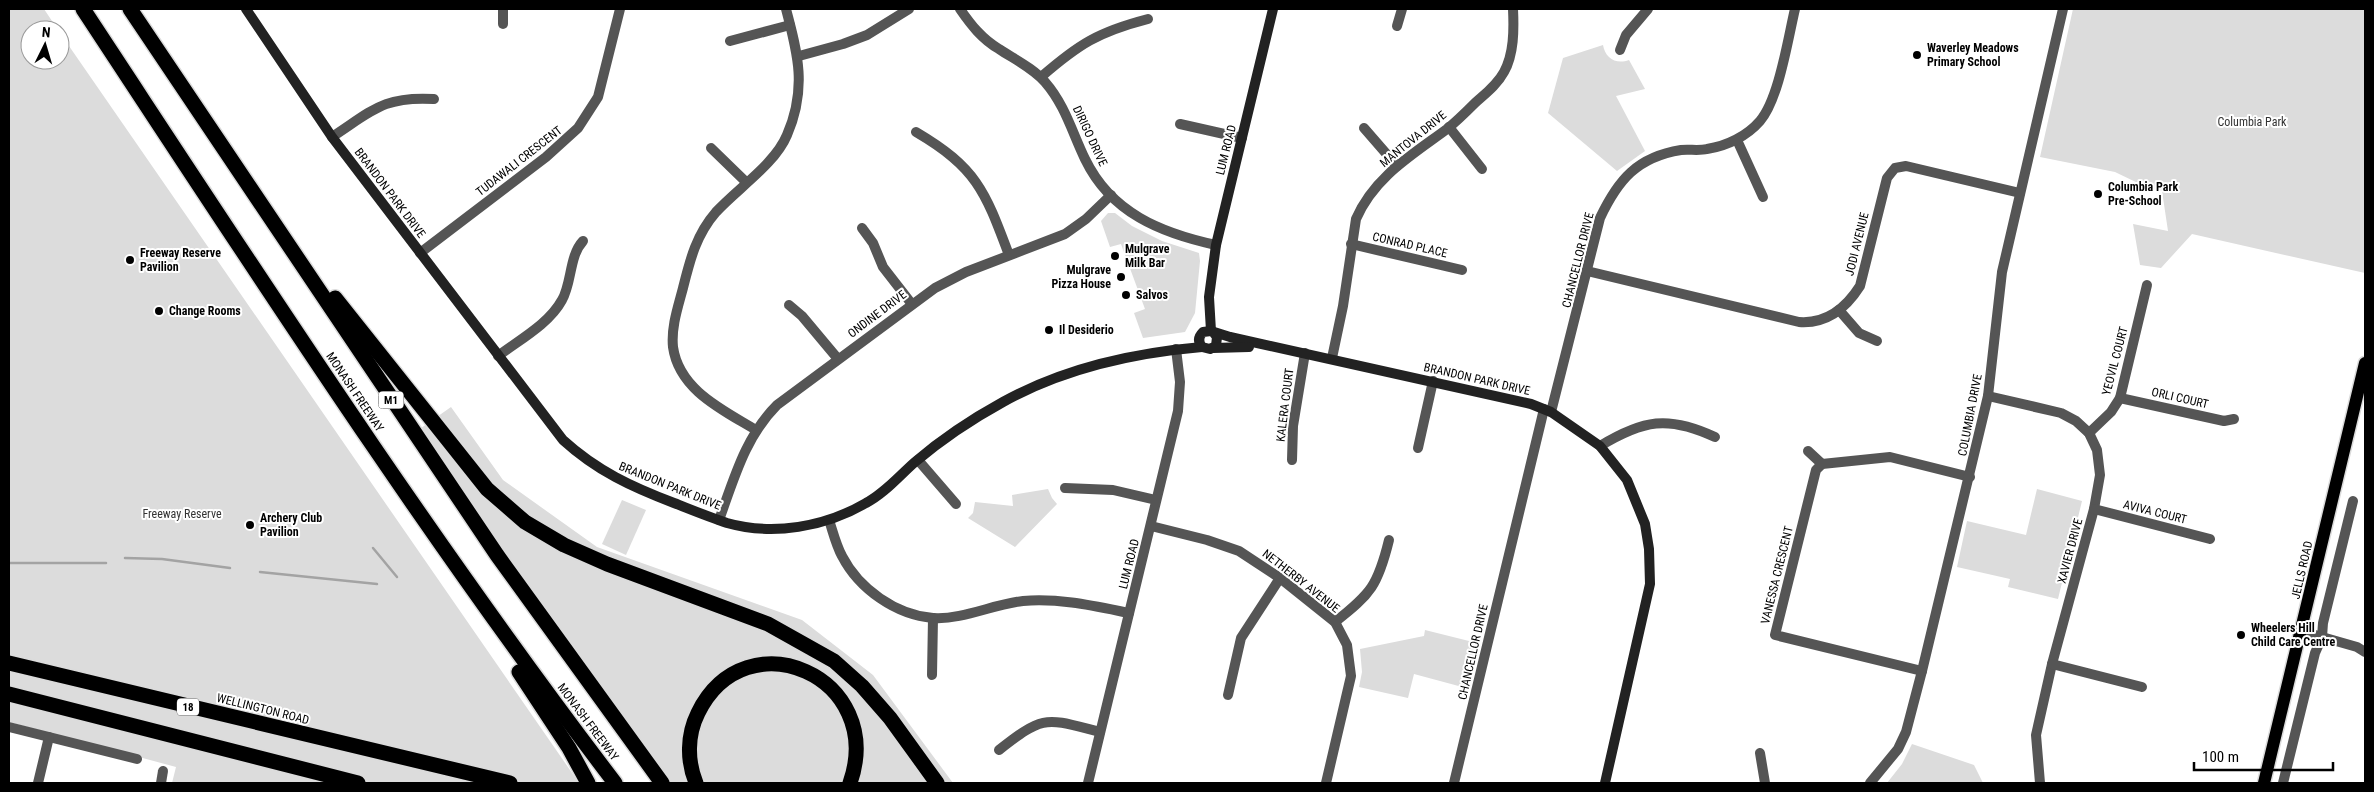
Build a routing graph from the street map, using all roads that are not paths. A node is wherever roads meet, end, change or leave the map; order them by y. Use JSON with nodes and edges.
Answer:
{"nodes":[{"id":1,"x":83,"y":9,"type":"edge"},
{"id":2,"x":130,"y":9,"type":"edge"},
{"id":3,"x":246,"y":9,"type":"edge"},
{"id":4,"x":503,"y":9,"type":"edge"},
{"id":5,"x":620,"y":9,"type":"edge"},
{"id":6,"x":786,"y":9,"type":"edge"},
{"id":7,"x":909,"y":9,"type":"edge"},
{"id":8,"x":960,"y":9,"type":"edge"},
{"id":9,"x":1273,"y":9,"type":"edge"},
{"id":10,"x":1402,"y":9,"type":"edge"},
{"id":11,"x":1513,"y":9,"type":"edge"},
{"id":12,"x":1648,"y":9,"type":"edge"},
{"id":13,"x":1795,"y":9,"type":"edge"},
{"id":14,"x":2064,"y":9,"type":"edge"},
{"id":15,"x":1148,"y":19,"type":"dead end"},
{"id":16,"x":503,"y":24,"type":"dead end"},
{"id":17,"x":790,"y":25,"type":"junction"},
{"id":18,"x":1397,"y":26,"type":"dead end"},
{"id":19,"x":730,"y":42,"type":"dead end"},
{"id":20,"x":1620,"y":50,"type":"dead end"},
{"id":21,"x":798,"y":56,"type":"junction"},
{"id":22,"x":1041,"y":78,"type":"junction"},
{"id":23,"x":434,"y":99,"type":"dead end"},
{"id":24,"x":1180,"y":124,"type":"dead end"},
{"id":25,"x":1449,"y":127,"type":"junction"},
{"id":26,"x":1364,"y":128,"type":"dead end"},
{"id":27,"x":916,"y":132,"type":"dead end"},
{"id":28,"x":332,"y":138,"type":"junction"},
{"id":29,"x":1242,"y":138,"type":"junction"},
{"id":30,"x":1737,"y":140,"type":"junction"},
{"id":31,"x":711,"y":148,"type":"dead end"},
{"id":32,"x":1397,"y":166,"type":"junction"},
{"id":33,"x":1482,"y":168,"type":"dead end"},
{"id":34,"x":746,"y":182,"type":"junction"},
{"id":35,"x":2020,"y":194,"type":"junction"},
{"id":36,"x":1111,"y":195,"type":"junction"},
{"id":37,"x":1763,"y":197,"type":"dead end"},
{"id":38,"x":862,"y":228,"type":"dead end"},
{"id":39,"x":284,"y":235,"type":"junction"},
{"id":40,"x":583,"y":242,"type":"dead end"},
{"id":41,"x":1351,"y":244,"type":"junction"},
{"id":42,"x":1216,"y":246,"type":"junction"},
{"id":43,"x":420,"y":253,"type":"junction"},
{"id":44,"x":1009,"y":256,"type":"junction"},
{"id":45,"x":1462,"y":270,"type":"dead end"},
{"id":46,"x":1587,"y":272,"type":"junction"},
{"id":47,"x":2147,"y":285,"type":"dead end"},
{"id":48,"x":912,"y":303,"type":"junction"},
{"id":49,"x":789,"y":305,"type":"dead end"},
{"id":50,"x":1839,"y":310,"type":"junction"},
{"id":51,"x":1205,"y":336,"type":"junction"},
{"id":52,"x":1877,"y":341,"type":"dead end"},
{"id":53,"x":1213,"y":348,"type":"junction"},
{"id":54,"x":1176,"y":349,"type":"junction"},
{"id":55,"x":1283,"y":349,"type":"junction"},
{"id":56,"x":1305,"y":353,"type":"junction"},
{"id":57,"x":498,"y":356,"type":"junction"},
{"id":58,"x":1332,"y":358,"type":"junction"},
{"id":59,"x":838,"y":359,"type":"junction"},
{"id":60,"x":2365,"y":363,"type":"edge"},
{"id":61,"x":1433,"y":381,"type":"junction"},
{"id":62,"x":1988,"y":396,"type":"junction"},
{"id":63,"x":2120,"y":398,"type":"junction"},
{"id":64,"x":1547,"y":411,"type":"junction"},
{"id":65,"x":2234,"y":419,"type":"dead end"},
{"id":66,"x":756,"y":430,"type":"junction"},
{"id":67,"x":2089,"y":433,"type":"junction"},
{"id":68,"x":1715,"y":437,"type":"dead end"},
{"id":69,"x":1600,"y":446,"type":"junction"},
{"id":70,"x":1418,"y":448,"type":"dead end"},
{"id":71,"x":1808,"y":451,"type":"dead end"},
{"id":72,"x":918,"y":460,"type":"junction"},
{"id":73,"x":1292,"y":460,"type":"dead end"},
{"id":74,"x":1822,"y":464,"type":"junction"},
{"id":75,"x":1970,"y":478,"type":"junction"},
{"id":76,"x":1065,"y":488,"type":"dead end"},
{"id":77,"x":1156,"y":500,"type":"junction"},
{"id":78,"x":2352,"y":501,"type":"dead end"},
{"id":79,"x":956,"y":504,"type":"dead end"},
{"id":80,"x":2094,"y":509,"type":"junction"},
{"id":81,"x":719,"y":520,"type":"junction"},
{"id":82,"x":829,"y":520,"type":"junction"},
{"id":83,"x":1151,"y":526,"type":"junction"},
{"id":84,"x":430,"y":531,"type":"junction"},
{"id":85,"x":2210,"y":539,"type":"dead end"},
{"id":86,"x":1389,"y":540,"type":"dead end"},
{"id":87,"x":1280,"y":578,"type":"junction"},
{"id":88,"x":1129,"y":613,"type":"junction"},
{"id":89,"x":934,"y":618,"type":"junction"},
{"id":90,"x":1335,"y":622,"type":"junction"},
{"id":91,"x":2301,"y":631,"type":"junction"},
{"id":92,"x":2322,"y":637,"type":"junction"},
{"id":93,"x":2365,"y":652,"type":"edge"},
{"id":94,"x":9,"y":663,"type":"edge"},
{"id":95,"x":2052,"y":664,"type":"junction"},
{"id":96,"x":1922,"y":671,"type":"junction"},
{"id":97,"x":932,"y":675,"type":"dead end"},
{"id":98,"x":2142,"y":687,"type":"dead end"},
{"id":99,"x":9,"y":694,"type":"edge"},
{"id":100,"x":1228,"y":695,"type":"dead end"},
{"id":101,"x":9,"y":727,"type":"edge"},
{"id":102,"x":1100,"y":732,"type":"junction"},
{"id":103,"x":50,"y":737,"type":"junction"},
{"id":104,"x":999,"y":750,"type":"dead end"},
{"id":105,"x":1760,"y":753,"type":"dead end"},
{"id":106,"x":137,"y":759,"type":"dead end"},
{"id":107,"x":286,"y":765,"type":"junction"},
{"id":108,"x":163,"y":771,"type":"dead end"},
{"id":109,"x":38,"y":783,"type":"edge"},
{"id":110,"x":161,"y":783,"type":"edge"},
{"id":111,"x":337,"y":783,"type":"edge"},
{"id":112,"x":358,"y":783,"type":"edge"},
{"id":113,"x":510,"y":783,"type":"edge"},
{"id":114,"x":588,"y":783,"type":"edge"},
{"id":115,"x":615,"y":783,"type":"edge"},
{"id":116,"x":662,"y":783,"type":"edge"},
{"id":117,"x":696,"y":783,"type":"edge"},
{"id":118,"x":850,"y":783,"type":"edge"},
{"id":119,"x":937,"y":783,"type":"edge"},
{"id":120,"x":1088,"y":783,"type":"edge"},
{"id":121,"x":1326,"y":783,"type":"edge"},
{"id":122,"x":1454,"y":783,"type":"edge"},
{"id":123,"x":1605,"y":783,"type":"edge"},
{"id":124,"x":1765,"y":783,"type":"edge"},
{"id":125,"x":1870,"y":783,"type":"edge"},
{"id":126,"x":2040,"y":783,"type":"edge"},
{"id":127,"x":2264,"y":783,"type":"edge"},
{"id":128,"x":2283,"y":783,"type":"edge"}],
"edges":[{"from":1,"to":84,"type":"highway","name":"MONASH FREEWAY"},
{"from":2,"to":39,"type":"highway","name":"MONASH FREEWAY","number":"M1"},
{"from":3,"to":28,"type":"street","name":"BRANDON PARK DRIVE"},
{"from":4,"to":16,"type":"street"},
{"from":5,"to":43,"type":"street","name":"TUDAWALI CRESCENT"},
{"from":6,"to":17,"type":"street"},
{"from":7,"to":21,"type":"street"},
{"from":8,"to":22,"type":"street","name":"DIRIGO DRIVE"},
{"from":9,"to":29,"type":"street","name":"LUM ROAD"},
{"from":10,"to":18,"type":"street"},
{"from":11,"to":25,"type":"street","name":"MANTOVA DRIVE"},
{"from":12,"to":20,"type":"street"},
{"from":13,"to":30,"type":"street","name":"CHANCELLOR DRIVE"},
{"from":14,"to":35,"type":"street","name":"COLUMBIA DRIVE"},
{"from":15,"to":22,"type":"street"},
{"from":17,"to":19,"type":"street"},
{"from":17,"to":21,"type":"street"},
{"from":21,"to":34,"type":"street"},
{"from":22,"to":36,"type":"street","name":"DIRIGO DRIVE"},
{"from":23,"to":28,"type":"street"},
{"from":24,"to":29,"type":"street"},
{"from":25,"to":32,"type":"street","name":"MANTOVA DRIVE"},
{"from":25,"to":33,"type":"street"},
{"from":26,"to":32,"type":"street"},
{"from":27,"to":44,"type":"street"},
{"from":28,"to":43,"type":"street","name":"BRANDON PARK DRIVE"},
{"from":29,"to":42,"type":"street","name":"LUM ROAD"},
{"from":30,"to":37,"type":"street"},
{"from":30,"to":46,"type":"street","name":"CHANCELLOR DRIVE"},
{"from":31,"to":34,"type":"street"},
{"from":32,"to":41,"type":"street","name":"MANTOVA DRIVE"},
{"from":34,"to":66,"type":"street"},
{"from":35,"to":50,"type":"street","name":"JODI AVENUE"},
{"from":35,"to":62,"type":"street","name":"COLUMBIA DRIVE"},
{"from":36,"to":42,"type":"street","name":"DIRIGO DRIVE"},
{"from":36,"to":44,"type":"street","name":"ONDINE DRIVE"},
{"from":38,"to":48,"type":"street"},
{"from":39,"to":116,"type":"highway","name":"MONASH FREEWAY","number":"M1"},
{"from":39,"to":119,"type":"highway"},
{"from":40,"to":57,"type":"street"},
{"from":41,"to":45,"type":"street","name":"CONRAD PLACE"},
{"from":41,"to":58,"type":"street","name":"MANTOVA DRIVE"},
{"from":42,"to":51,"type":"street","name":"LUM ROAD"},
{"from":43,"to":57,"type":"street","name":"BRANDON PARK DRIVE"},
{"from":44,"to":48,"type":"street","name":"ONDINE DRIVE"},
{"from":46,"to":50,"type":"street","name":"JODI AVENUE"},
{"from":46,"to":64,"type":"street","name":"CHANCELLOR DRIVE"},
{"from":47,"to":63,"type":"street","name":"YEOVIL COURT"},
{"from":48,"to":59,"type":"street","name":"ONDINE DRIVE"},
{"from":49,"to":59,"type":"street"},
{"from":50,"to":52,"type":"street"},
{"from":51,"to":53,"type":"street","name":"BRANDON PARK DRIVE"},
{"from":51,"to":53,"type":"street"},
{"from":51,"to":54,"type":"street","name":"BRANDON PARK DRIVE"},
{"from":51,"to":55,"type":"street","name":"BRANDON PARK DRIVE"},
{"from":53,"to":55,"type":"street","name":"BRANDON PARK DRIVE"},
{"from":54,"to":72,"type":"street","name":"BRANDON PARK DRIVE"},
{"from":54,"to":77,"type":"street","name":"LUM ROAD"},
{"from":55,"to":56,"type":"street","name":"BRANDON PARK DRIVE"},
{"from":56,"to":58,"type":"street","name":"BRANDON PARK DRIVE"},
{"from":56,"to":73,"type":"street","name":"KALERA COURT"},
{"from":57,"to":81,"type":"street","name":"BRANDON PARK DRIVE"},
{"from":58,"to":61,"type":"street","name":"BRANDON PARK DRIVE"},
{"from":59,"to":66,"type":"street","name":"ONDINE DRIVE"},
{"from":60,"to":91,"type":"main road","name":"JELLS ROAD"},
{"from":61,"to":64,"type":"street","name":"BRANDON PARK DRIVE"},
{"from":61,"to":70,"type":"street"},
{"from":62,"to":67,"type":"street"},
{"from":62,"to":75,"type":"street","name":"COLUMBIA DRIVE"},
{"from":63,"to":65,"type":"street","name":"ORLI COURT"},
{"from":63,"to":67,"type":"street","name":"YEOVIL COURT"},
{"from":64,"to":69,"type":"street","name":"BRANDON PARK DRIVE"},
{"from":64,"to":122,"type":"street","name":"CHANCELLOR DRIVE"},
{"from":66,"to":81,"type":"street","name":"ONDINE DRIVE"},
{"from":67,"to":80,"type":"street","name":"XAVIER DRIVE"},
{"from":68,"to":69,"type":"street"},
{"from":69,"to":123,"type":"street","name":"BRANDON PARK DRIVE"},
{"from":71,"to":74,"type":"street"},
{"from":72,"to":79,"type":"street"},
{"from":72,"to":82,"type":"street","name":"BRANDON PARK DRIVE"},
{"from":74,"to":75,"type":"street"},
{"from":74,"to":96,"type":"street","name":"VANESSA CRESCENT"},
{"from":75,"to":96,"type":"street","name":"COLUMBIA DRIVE"},
{"from":76,"to":77,"type":"street"},
{"from":77,"to":83,"type":"street","name":"LUM ROAD"},
{"from":78,"to":92,"type":"street"},
{"from":80,"to":85,"type":"street","name":"AVIVA COURT"},
{"from":80,"to":95,"type":"street","name":"XAVIER DRIVE"},
{"from":81,"to":82,"type":"street","name":"BRANDON PARK DRIVE"},
{"from":82,"to":89,"type":"street"},
{"from":83,"to":87,"type":"street","name":"NETHERBY AVENUE"},
{"from":83,"to":88,"type":"street","name":"LUM ROAD"},
{"from":84,"to":114,"type":"highway"},
{"from":84,"to":115,"type":"highway","name":"MONASH FREEWAY"},
{"from":86,"to":90,"type":"street"},
{"from":87,"to":90,"type":"street","name":"NETHERBY AVENUE"},
{"from":87,"to":100,"type":"street"},
{"from":88,"to":89,"type":"street"},
{"from":88,"to":102,"type":"street","name":"LUM ROAD"},
{"from":89,"to":97,"type":"street"},
{"from":90,"to":121,"type":"street","name":"NETHERBY AVENUE"},
{"from":91,"to":92,"type":"street"},
{"from":91,"to":127,"type":"main road","name":"JELLS ROAD"},
{"from":92,"to":93,"type":"street"},
{"from":92,"to":128,"type":"street"},
{"from":94,"to":113,"type":"highway","name":"WELLINGTON ROAD","number":"18"},
{"from":95,"to":98,"type":"street"},
{"from":95,"to":126,"type":"street","name":"XAVIER DRIVE"},
{"from":96,"to":125,"type":"street","name":"COLUMBIA DRIVE"},
{"from":99,"to":107,"type":"highway"},
{"from":101,"to":103,"type":"street"},
{"from":102,"to":104,"type":"street"},
{"from":102,"to":120,"type":"street","name":"LUM ROAD"},
{"from":103,"to":106,"type":"street"},
{"from":103,"to":109,"type":"street"},
{"from":105,"to":124,"type":"street"},
{"from":107,"to":111,"type":"highway"},
{"from":107,"to":112,"type":"highway"},
{"from":108,"to":110,"type":"street"},
{"from":117,"to":118,"type":"highway"}]}
